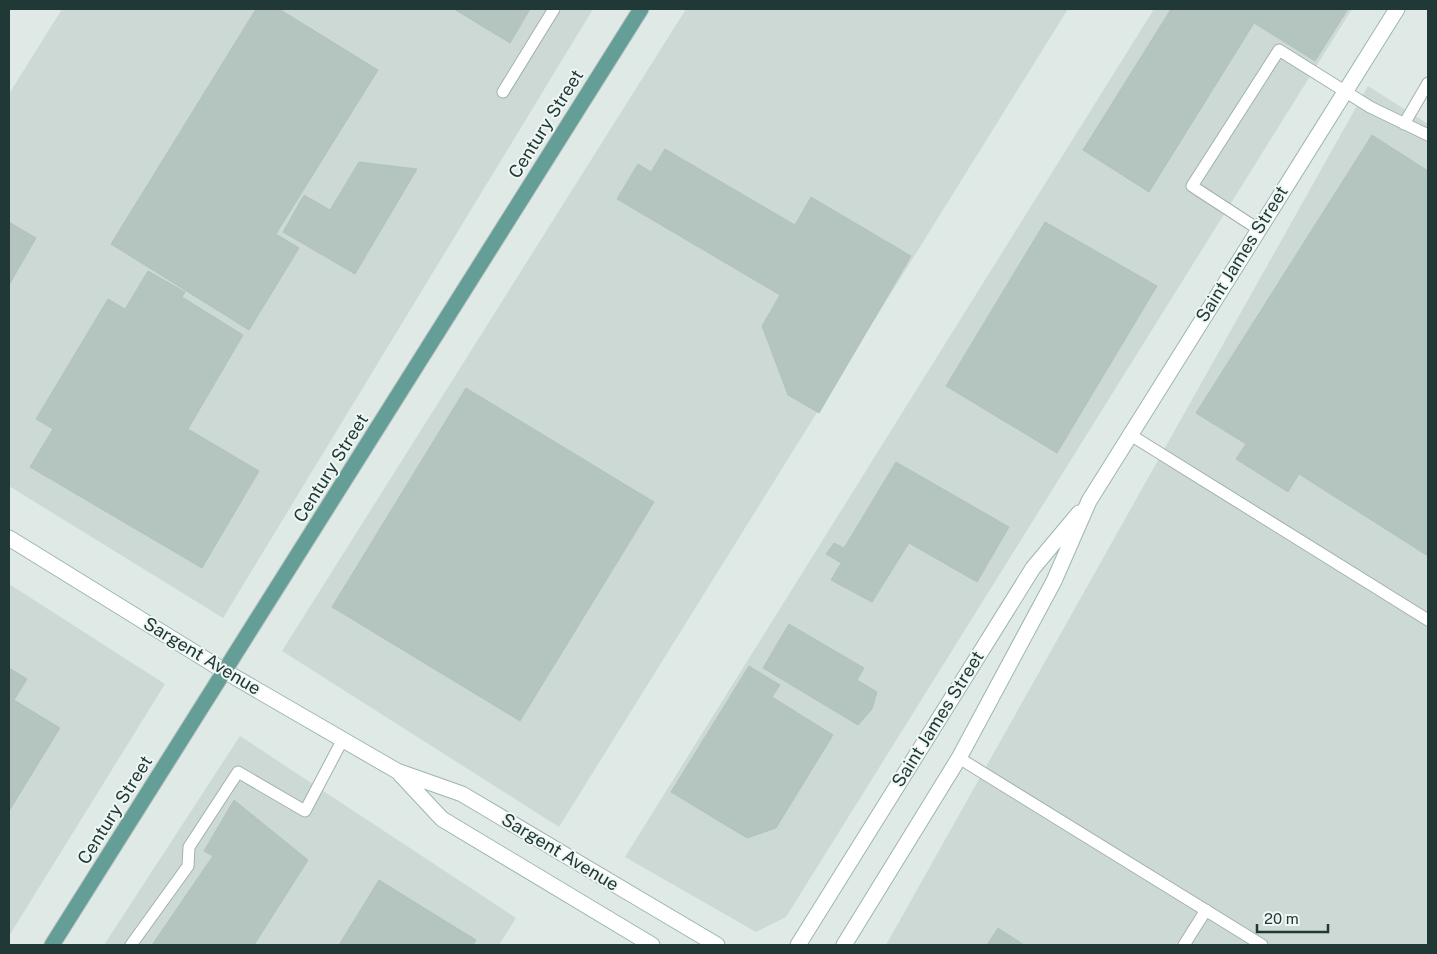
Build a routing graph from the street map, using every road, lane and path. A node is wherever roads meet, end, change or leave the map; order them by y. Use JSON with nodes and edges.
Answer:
{"nodes":[{"id":1,"x":554,"y":9,"type":"edge"},
{"id":2,"x":641,"y":9,"type":"edge"},
{"id":3,"x":1397,"y":9,"type":"edge"},
{"id":4,"x":1428,"y":83,"type":"edge"},
{"id":5,"x":503,"y":92,"type":"dead end"},
{"id":6,"x":1344,"y":92,"type":"junction"},
{"id":7,"x":1404,"y":124,"type":"junction"},
{"id":8,"x":1428,"y":135,"type":"edge"},
{"id":9,"x":1258,"y":229,"type":"junction"},
{"id":10,"x":1129,"y":434,"type":"junction"},
{"id":11,"x":1089,"y":500,"type":"junction"},
{"id":12,"x":9,"y":538,"type":"edge"},
{"id":13,"x":1428,"y":620,"type":"edge"},
{"id":14,"x":226,"y":672,"type":"junction"},
{"id":15,"x":343,"y":739,"type":"junction"},
{"id":16,"x":959,"y":758,"type":"junction"},
{"id":17,"x":397,"y":771,"type":"junction"},
{"id":18,"x":1206,"y":910,"type":"junction"},
{"id":19,"x":52,"y":945,"type":"edge"},
{"id":20,"x":132,"y":945,"type":"edge"},
{"id":21,"x":652,"y":945,"type":"edge"},
{"id":22,"x":717,"y":945,"type":"edge"},
{"id":23,"x":798,"y":945,"type":"edge"},
{"id":24,"x":844,"y":945,"type":"edge"},
{"id":25,"x":1184,"y":945,"type":"edge"},
{"id":26,"x":1262,"y":945,"type":"edge"}],
"edges":[{"from":1,"to":5,"type":"lane"},
{"from":2,"to":14,"type":"main road","name":"Century Street"},
{"from":3,"to":6,"type":"main road","name":"Saint James Street"},
{"from":4,"to":7,"type":"lane"},
{"from":6,"to":7,"type":"lane"},
{"from":6,"to":9,"type":"main road","name":"Saint James Street"},
{"from":6,"to":9,"type":"lane"},
{"from":7,"to":8,"type":"lane"},
{"from":9,"to":10,"type":"main road","name":"Saint James Street"},
{"from":10,"to":11,"type":"main road","name":"Saint James Street"},
{"from":10,"to":13,"type":"lane"},
{"from":11,"to":16,"type":"main road","name":"Saint James Street"},
{"from":11,"to":23,"type":"main road","name":"Saint James Street"},
{"from":12,"to":14,"type":"main road","name":"Sargent Avenue"},
{"from":14,"to":15,"type":"main road","name":"Sargent Avenue"},
{"from":14,"to":19,"type":"main road","name":"Century Street"},
{"from":15,"to":17,"type":"main road","name":"Sargent Avenue"},
{"from":15,"to":20,"type":"lane"},
{"from":16,"to":18,"type":"lane"},
{"from":16,"to":24,"type":"main road","name":"Saint James Street"},
{"from":17,"to":21,"type":"main road","name":"Sargent Avenue"},
{"from":17,"to":22,"type":"main road","name":"Sargent Avenue"},
{"from":18,"to":25,"type":"lane"},
{"from":18,"to":26,"type":"lane"}]}
